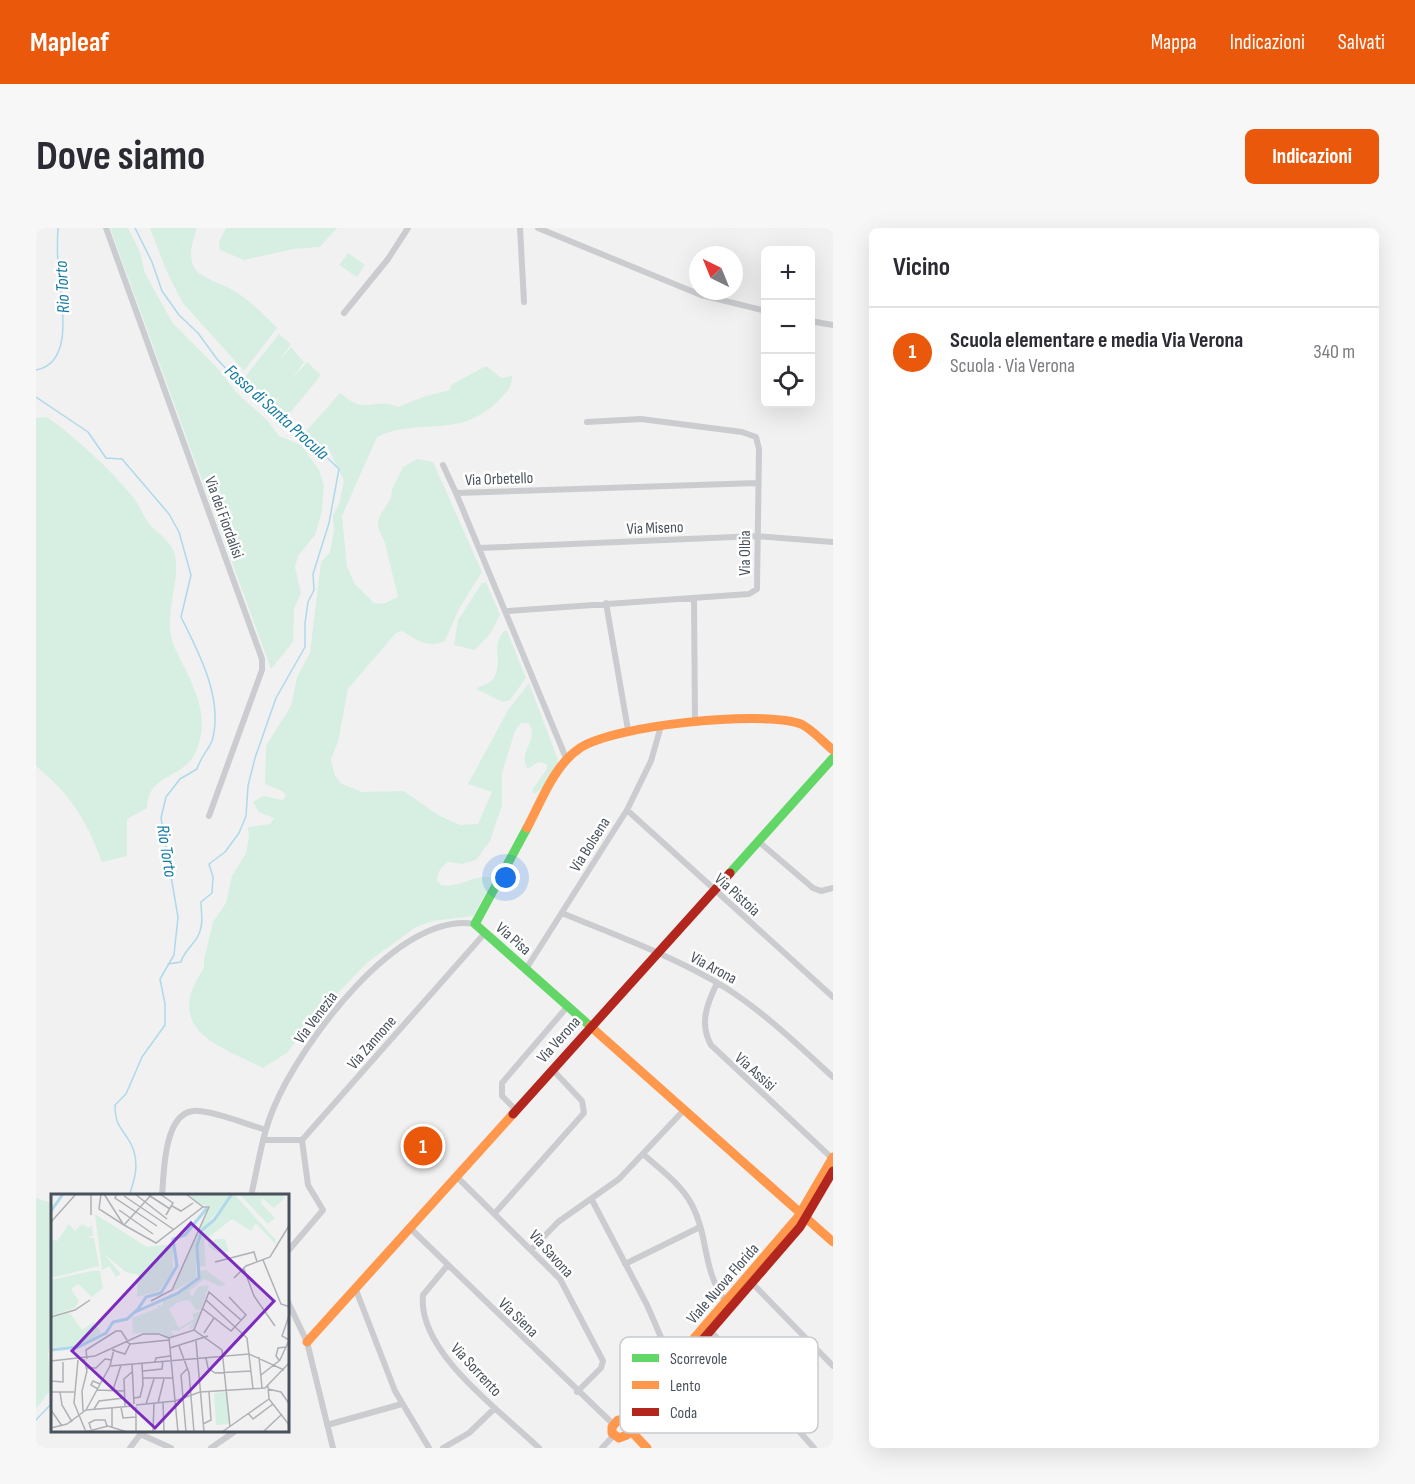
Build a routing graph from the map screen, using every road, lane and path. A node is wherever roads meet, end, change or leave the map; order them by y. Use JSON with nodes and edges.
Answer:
{"nodes":[{"id":1,"x":106,"y":228,"type":"edge"},
{"id":2,"x":408,"y":228,"type":"edge"},
{"id":3,"x":520,"y":228,"type":"edge"},
{"id":4,"x":538,"y":228,"type":"edge"},
{"id":5,"x":524,"y":302,"type":"dead end"},
{"id":6,"x":761,"y":310,"type":"edge"},
{"id":7,"x":344,"y":313,"type":"dead end"},
{"id":8,"x":815,"y":322,"type":"edge"},
{"id":9,"x":833,"y":325,"type":"edge"},
{"id":10,"x":587,"y":422,"type":"dead end"},
{"id":11,"x":443,"y":465,"type":"dead end"},
{"id":12,"x":758,"y":483,"type":"junction"},
{"id":13,"x":456,"y":493,"type":"junction"},
{"id":14,"x":757,"y":536,"type":"junction"},
{"id":15,"x":833,"y":542,"type":"edge"},
{"id":16,"x":479,"y":548,"type":"junction"},
{"id":17,"x":694,"y":598,"type":"junction"},
{"id":18,"x":606,"y":603,"type":"junction"},
{"id":19,"x":507,"y":611,"type":"junction"},
{"id":20,"x":695,"y":723,"type":"junction"},
{"id":21,"x":661,"y":726,"type":"junction"},
{"id":22,"x":628,"y":730,"type":"junction"},
{"id":23,"x":833,"y":750,"type":"edge"},
{"id":24,"x":566,"y":758,"type":"junction"},
{"id":25,"x":833,"y":758,"type":"edge"},
{"id":26,"x":627,"y":810,"type":"junction"},
{"id":27,"x":209,"y":816,"type":"dead end"},
{"id":28,"x":758,"y":841,"type":"junction"},
{"id":29,"x":833,"y":888,"type":"edge"},
{"id":30,"x":714,"y":891,"type":"junction"},
{"id":31,"x":562,"y":913,"type":"junction"},
{"id":32,"x":474,"y":924,"type":"junction"},
{"id":33,"x":485,"y":933,"type":"junction"},
{"id":34,"x":656,"y":953,"type":"junction"},
{"id":35,"x":526,"y":969,"type":"junction"},
{"id":36,"x":717,"y":983,"type":"junction"},
{"id":37,"x":833,"y":997,"type":"edge"},
{"id":38,"x":567,"y":1007,"type":"junction"},
{"id":39,"x":590,"y":1026,"type":"junction"},
{"id":40,"x":552,"y":1069,"type":"junction"},
{"id":41,"x":833,"y":1077,"type":"edge"},
{"id":42,"x":515,"y":1109,"type":"junction"},
{"id":43,"x":685,"y":1109,"type":"junction"},
{"id":44,"x":266,"y":1130,"type":"junction"},
{"id":45,"x":263,"y":1140,"type":"junction"},
{"id":46,"x":302,"y":1140,"type":"junction"},
{"id":47,"x":643,"y":1155,"type":"junction"},
{"id":48,"x":833,"y":1158,"type":"edge"},
{"id":49,"x":833,"y":1171,"type":"edge"},
{"id":50,"x":456,"y":1176,"type":"junction"},
{"id":51,"x":162,"y":1194,"type":"edge"},
{"id":52,"x":251,"y":1194,"type":"edge"},
{"id":53,"x":591,"y":1200,"type":"junction"},
{"id":54,"x":495,"y":1213,"type":"junction"},
{"id":55,"x":804,"y":1216,"type":"junction"},
{"id":56,"x":700,"y":1227,"type":"junction"},
{"id":57,"x":410,"y":1228,"type":"junction"},
{"id":58,"x":833,"y":1242,"type":"edge"},
{"id":59,"x":290,"y":1249,"type":"edge"},
{"id":60,"x":532,"y":1249,"type":"junction"},
{"id":61,"x":625,"y":1264,"type":"junction"},
{"id":62,"x":447,"y":1266,"type":"junction"},
{"id":63,"x":749,"y":1280,"type":"junction"},
{"id":64,"x":356,"y":1290,"type":"junction"},
{"id":65,"x":726,"y":1302,"type":"junction"},
{"id":66,"x":290,"y":1307,"type":"edge"},
{"id":67,"x":708,"y":1328,"type":"junction"},
{"id":68,"x":661,"y":1337,"type":"edge"},
{"id":69,"x":700,"y":1337,"type":"edge"},
{"id":70,"x":716,"y":1337,"type":"edge"},
{"id":71,"x":805,"y":1337,"type":"edge"},
{"id":72,"x":307,"y":1342,"type":"junction"},
{"id":73,"x":818,"y":1351,"type":"edge"},
{"id":74,"x":833,"y":1366,"type":"edge"},
{"id":75,"x":577,"y":1392,"type":"junction"},
{"id":76,"x":402,"y":1404,"type":"junction"},
{"id":77,"x":495,"y":1408,"type":"junction"},
{"id":78,"x":613,"y":1424,"type":"junction"},
{"id":79,"x":327,"y":1425,"type":"junction"},
{"id":80,"x":620,"y":1426,"type":"edge"},
{"id":81,"x":141,"y":1433,"type":"edge"},
{"id":82,"x":231,"y":1433,"type":"edge"},
{"id":83,"x":623,"y":1433,"type":"edge"},
{"id":84,"x":630,"y":1433,"type":"edge"},
{"id":85,"x":632,"y":1433,"type":"edge"},
{"id":86,"x":801,"y":1433,"type":"edge"},
{"id":87,"x":614,"y":1435,"type":"junction"},
{"id":88,"x":531,"y":1441,"type":"junction"},
{"id":89,"x":130,"y":1448,"type":"edge"},
{"id":90,"x":171,"y":1448,"type":"edge"},
{"id":91,"x":211,"y":1448,"type":"edge"},
{"id":92,"x":333,"y":1448,"type":"edge"},
{"id":93,"x":429,"y":1448,"type":"edge"},
{"id":94,"x":443,"y":1448,"type":"edge"},
{"id":95,"x":525,"y":1448,"type":"edge"},
{"id":96,"x":539,"y":1448,"type":"edge"},
{"id":97,"x":602,"y":1448,"type":"edge"},
{"id":98,"x":639,"y":1448,"type":"edge"},
{"id":99,"x":647,"y":1448,"type":"edge"},
{"id":100,"x":814,"y":1448,"type":"edge"}],
"edges":[{"from":1,"to":27,"type":"street","name":"Via dei Fiordalisi"},
{"from":2,"to":7,"type":"street"},
{"from":3,"to":5,"type":"street"},
{"from":4,"to":6,"type":"street"},
{"from":8,"to":9,"type":"street"},
{"from":10,"to":12,"type":"street","name":"Via Olbia"},
{"from":11,"to":13,"type":"street"},
{"from":12,"to":13,"type":"street","name":"Via Orbetello"},
{"from":12,"to":14,"type":"street","name":"Via Olbia"},
{"from":13,"to":16,"type":"street","name":"Via Orbetello"},
{"from":14,"to":15,"type":"street","name":"Via Miseno"},
{"from":14,"to":16,"type":"street","name":"Via Miseno"},
{"from":14,"to":17,"type":"street","name":"Via Olbia"},
{"from":16,"to":19,"type":"street","name":"Via Orbetello"},
{"from":17,"to":18,"type":"street","name":"Via Olbia"},
{"from":17,"to":20,"type":"street"},
{"from":18,"to":19,"type":"street","name":"Via Olbia"},
{"from":18,"to":22,"type":"street"},
{"from":19,"to":24,"type":"street","name":"Via Orbetello"},
{"from":20,"to":21,"type":"street","name":"Via Pisa"},
{"from":20,"to":23,"type":"street","name":"Via Pisa"},
{"from":21,"to":22,"type":"street","name":"Via Pisa"},
{"from":21,"to":26,"type":"street","name":"Via Bolsena"},
{"from":22,"to":24,"type":"street","name":"Via Pisa"},
{"from":24,"to":32,"type":"street","name":"Via Pisa"},
{"from":25,"to":28,"type":"street","name":"Via Verona"},
{"from":26,"to":30,"type":"street","name":"Via Pistoia"},
{"from":26,"to":31,"type":"street","name":"Via Bolsena"},
{"from":28,"to":29,"type":"street"},
{"from":28,"to":30,"type":"street","name":"Via Verona"},
{"from":30,"to":34,"type":"street","name":"Via Verona"},
{"from":30,"to":37,"type":"street","name":"Via Pistoia"},
{"from":31,"to":34,"type":"street","name":"Via Arona"},
{"from":31,"to":35,"type":"street","name":"Via Bolsena"},
{"from":32,"to":33,"type":"street","name":"Via Pisa"},
{"from":32,"to":44,"type":"street","name":"Via Venezia"},
{"from":33,"to":35,"type":"street","name":"Via Pisa"},
{"from":33,"to":46,"type":"street","name":"Via Zannone"},
{"from":34,"to":36,"type":"street","name":"Via Arona"},
{"from":34,"to":39,"type":"street","name":"Via Verona"},
{"from":35,"to":38,"type":"street","name":"Via Pisa"},
{"from":36,"to":41,"type":"street","name":"Via Arona"},
{"from":36,"to":48,"type":"street","name":"Via Assisi"},
{"from":38,"to":39,"type":"street","name":"Via Pisa"},
{"from":38,"to":42,"type":"street"},
{"from":39,"to":40,"type":"street","name":"Via Verona"},
{"from":39,"to":43,"type":"street","name":"Via Pisa"},
{"from":40,"to":42,"type":"street","name":"Via Verona"},
{"from":40,"to":54,"type":"street"},
{"from":42,"to":50,"type":"street","name":"Via Verona"},
{"from":43,"to":47,"type":"street"},
{"from":43,"to":55,"type":"street","name":"Via Pisa"},
{"from":44,"to":45,"type":"street","name":"Via Venezia"},
{"from":44,"to":51,"type":"street"},
{"from":45,"to":46,"type":"street"},
{"from":45,"to":52,"type":"street","name":"Via Venezia"},
{"from":46,"to":59,"type":"street"},
{"from":47,"to":53,"type":"street"},
{"from":47,"to":56,"type":"street"},
{"from":48,"to":55,"type":"street","name":"Viale Nuova Florida"},
{"from":49,"to":55,"type":"street","name":"Viale Nuova Florida"},
{"from":50,"to":54,"type":"street","name":"Via Savona"},
{"from":50,"to":57,"type":"street","name":"Via Verona"},
{"from":53,"to":60,"type":"street"},
{"from":53,"to":61,"type":"street"},
{"from":54,"to":60,"type":"street","name":"Via Savona"},
{"from":55,"to":58,"type":"street","name":"Via Pisa"},
{"from":55,"to":63,"type":"street","name":"Viale Nuova Florida"},
{"from":56,"to":61,"type":"street"},
{"from":56,"to":65,"type":"street"},
{"from":57,"to":62,"type":"street","name":"Via Siena"},
{"from":57,"to":64,"type":"street","name":"Via Verona"},
{"from":60,"to":75,"type":"street","name":"Via Savona"},
{"from":61,"to":68,"type":"street"},
{"from":62,"to":75,"type":"street","name":"Via Siena"},
{"from":62,"to":77,"type":"street","name":"Via Sorrento"},
{"from":63,"to":65,"type":"street","name":"Viale Nuova Florida"},
{"from":63,"to":67,"type":"street","name":"Viale Nuova Florida"},
{"from":63,"to":71,"type":"street"},
{"from":64,"to":72,"type":"street","name":"Via Verona"},
{"from":64,"to":76,"type":"street"},
{"from":65,"to":67,"type":"street","name":"Viale Nuova Florida"},
{"from":66,"to":72,"type":"street"},
{"from":67,"to":69,"type":"street","name":"Viale Nuova Florida"},
{"from":67,"to":70,"type":"street"},
{"from":72,"to":79,"type":"street"},
{"from":73,"to":74,"type":"street"},
{"from":75,"to":78,"type":"street","name":"Via Siena"},
{"from":76,"to":79,"type":"street"},
{"from":76,"to":93,"type":"street"},
{"from":77,"to":88,"type":"street","name":"Via Sorrento"},
{"from":77,"to":94,"type":"street"},
{"from":78,"to":80,"type":"street"},
{"from":78,"to":87,"type":"street"},
{"from":79,"to":92,"type":"street"},
{"from":81,"to":89,"type":"street"},
{"from":81,"to":90,"type":"street"},
{"from":82,"to":91,"type":"street"},
{"from":83,"to":87,"type":"street"},
{"from":84,"to":98,"type":"street"},
{"from":85,"to":99,"type":"street"},
{"from":86,"to":100,"type":"street"},
{"from":87,"to":97,"type":"street"},
{"from":88,"to":95,"type":"street"},
{"from":88,"to":96,"type":"street","name":"Via Sorrento"}]}
